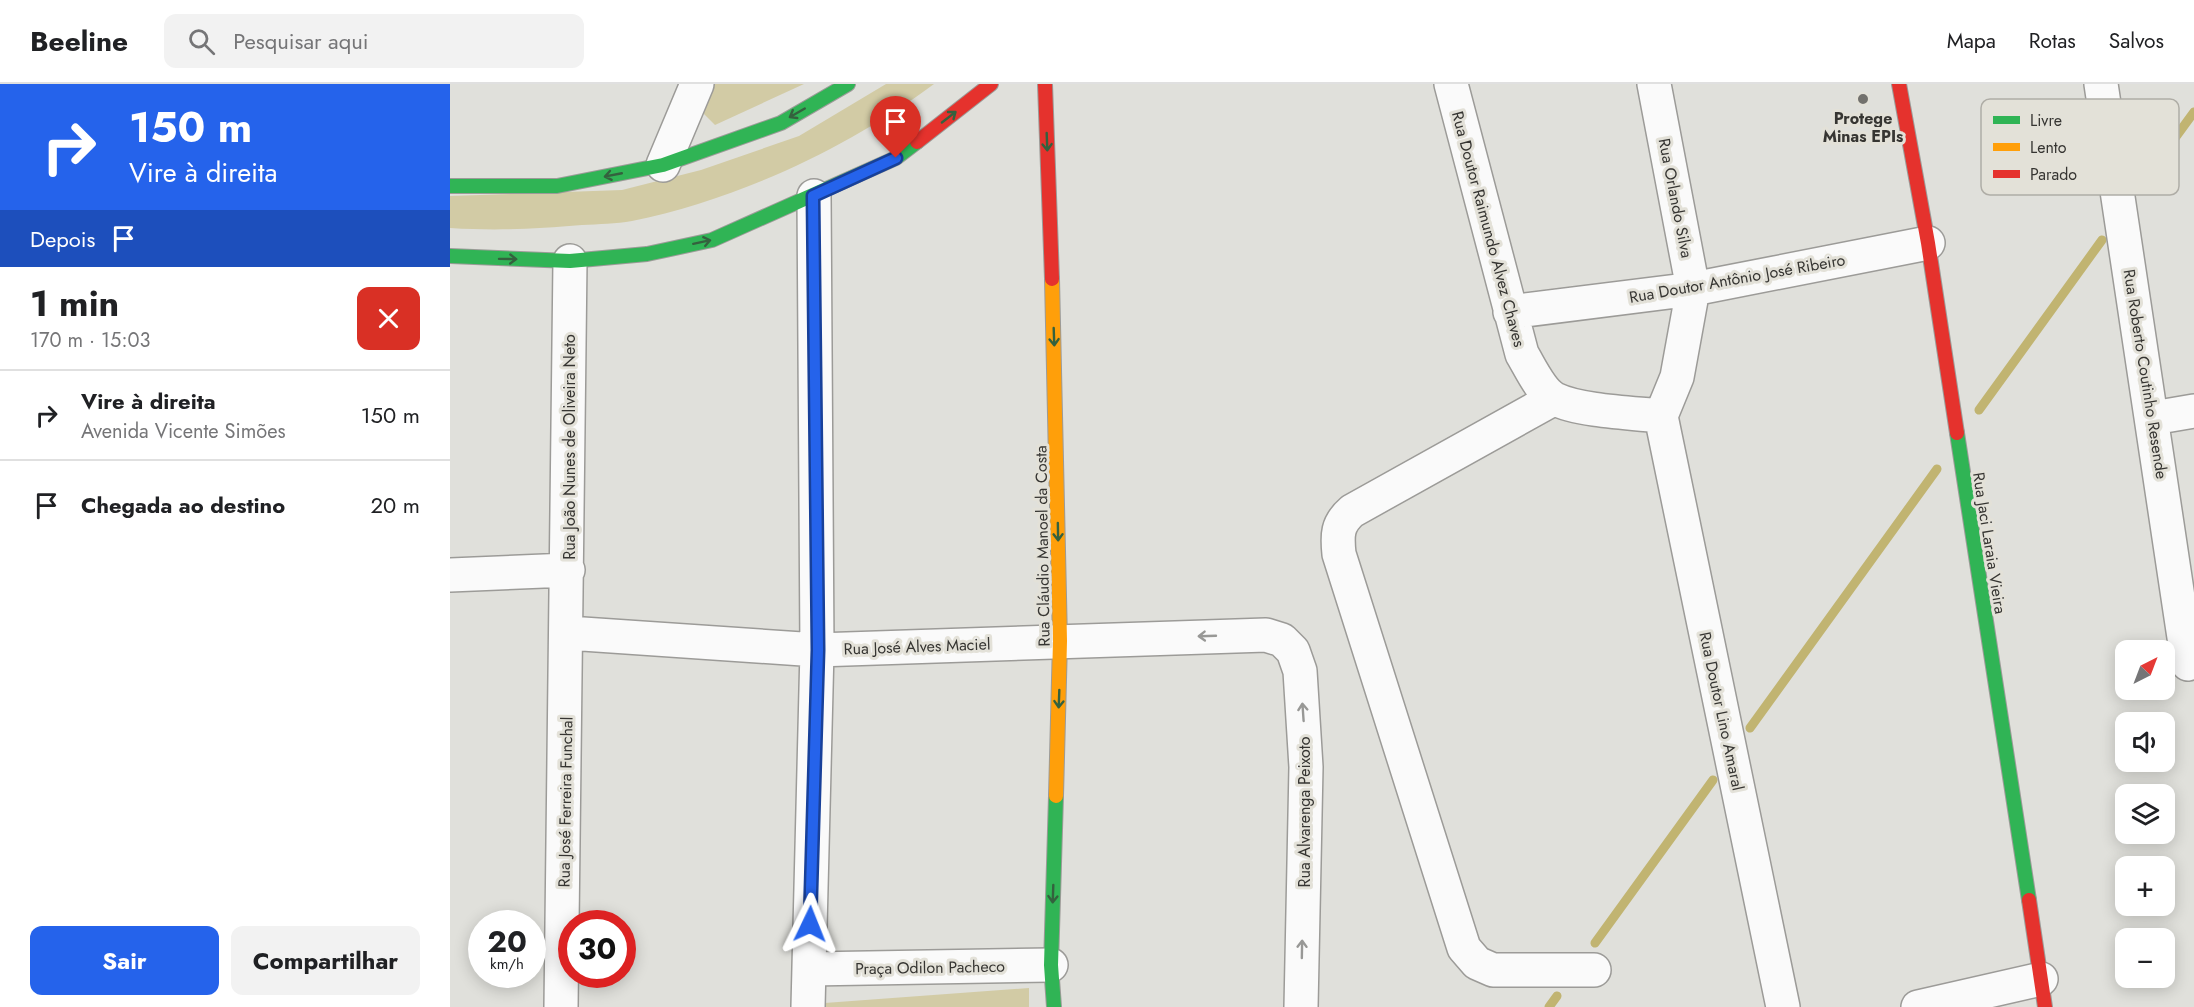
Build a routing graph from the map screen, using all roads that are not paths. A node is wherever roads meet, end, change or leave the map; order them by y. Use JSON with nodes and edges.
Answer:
{"nodes":[{"id":1,"x":697,"y":84,"type":"edge"},
{"id":2,"x":848,"y":84,"type":"edge"},
{"id":3,"x":991,"y":84,"type":"edge"},
{"id":4,"x":1045,"y":84,"type":"edge"},
{"id":5,"x":1451,"y":84,"type":"edge"},
{"id":6,"x":1654,"y":84,"type":"edge"},
{"id":7,"x":1899,"y":84,"type":"edge"},
{"id":8,"x":2101,"y":84,"type":"edge"},
{"id":9,"x":2103,"y":99,"type":"edge"},
{"id":10,"x":663,"y":165,"type":"junction"},
{"id":11,"x":450,"y":186,"type":"edge"},
{"id":12,"x":2118,"y":195,"type":"edge"},
{"id":13,"x":813,"y":196,"type":"junction"},
{"id":14,"x":1928,"y":243,"type":"junction"},
{"id":15,"x":450,"y":256,"type":"edge"},
{"id":16,"x":570,"y":261,"type":"junction"},
{"id":17,"x":1693,"y":289,"type":"junction"},
{"id":18,"x":1510,"y":312,"type":"junction"},
{"id":19,"x":1554,"y":399,"type":"junction"},
{"id":20,"x":2194,"y":411,"type":"edge"},
{"id":21,"x":1661,"y":416,"type":"junction"},
{"id":22,"x":2153,"y":418,"type":"junction"},
{"id":23,"x":568,"y":570,"type":"junction"},
{"id":24,"x":450,"y":575,"type":"edge"},
{"id":25,"x":568,"y":633,"type":"junction"},
{"id":26,"x":1266,"y":635,"type":"joint"},
{"id":27,"x":1060,"y":641,"type":"junction"},
{"id":28,"x":818,"y":650,"type":"junction"},
{"id":29,"x":2188,"y":664,"type":"dead end"},
{"id":30,"x":1051,"y":965,"type":"junction"},
{"id":31,"x":809,"y":969,"type":"junction"},
{"id":32,"x":1594,"y":970,"type":"dead end"},
{"id":33,"x":2043,"y":993,"type":"edge"},
{"id":34,"x":561,"y":1007,"type":"edge"},
{"id":35,"x":808,"y":1007,"type":"edge"},
{"id":36,"x":1054,"y":1007,"type":"edge"},
{"id":37,"x":1301,"y":1007,"type":"edge"},
{"id":38,"x":1784,"y":1007,"type":"edge"},
{"id":39,"x":1918,"y":1007,"type":"edge"}],
"edges":[{"from":1,"to":10,"type":"street"},
{"from":2,"to":10,"type":"street","one_way":true},
{"from":13,"to":3,"type":"street","one_way":true},
{"from":4,"to":27,"type":"street","name":"Rua Cláudio Manoel da Costa","one_way":true},
{"from":5,"to":18,"type":"street","name":"Rua Doutor Raimundo Alvez Chaves"},
{"from":6,"to":17,"type":"street","name":"Rua Orlando Silva"},
{"from":7,"to":14,"type":"street","name":"Rua Jaci Laraia Vieira"},
{"from":8,"to":9,"type":"street","name":"Rua Roberto Coutinho Resende"},
{"from":10,"to":11,"type":"street","one_way":true},
{"from":12,"to":22,"type":"street","name":"Rua Roberto Coutinho Resende"},
{"from":16,"to":13,"type":"street","one_way":true},
{"from":13,"to":28,"type":"street"},
{"from":14,"to":17,"type":"street","name":"Rua Doutor Antônio José Ribeiro"},
{"from":14,"to":33,"type":"street","name":"Rua Jaci Laraia Vieira"},
{"from":15,"to":16,"type":"street","one_way":true},
{"from":16,"to":23,"type":"street","name":"Rua João Nunes de Oliveira Neto"},
{"from":17,"to":18,"type":"street","name":"Rua Doutor Antônio José Ribeiro"},
{"from":17,"to":21,"type":"street","name":"Rua Orlando Silva"},
{"from":18,"to":19,"type":"street","name":"Rua Doutor Raimundo Alvez Chaves"},
{"from":19,"to":21,"type":"street"},
{"from":19,"to":32,"type":"street"},
{"from":20,"to":22,"type":"street"},
{"from":21,"to":38,"type":"street","name":"Rua Doutor Lino Amaral"},
{"from":22,"to":29,"type":"street","name":"Rua Roberto Coutinho Resende"},
{"from":23,"to":24,"type":"street"},
{"from":23,"to":25,"type":"street","name":"Rua João Nunes de Oliveira Neto"},
{"from":25,"to":28,"type":"street","name":"Rua José Alves Maciel"},
{"from":25,"to":34,"type":"street","name":"Rua José Ferreira Funchal"},
{"from":26,"to":27,"type":"street","name":"Rua José Alves Maciel","one_way":true},
{"from":37,"to":26,"type":"street","name":"Rua Alvarenga Peixoto","one_way":true},
{"from":27,"to":28,"type":"street","name":"Rua José Alves Maciel"},
{"from":27,"to":30,"type":"street","name":"Rua Cláudio Manoel da Costa","one_way":true},
{"from":28,"to":31,"type":"street"},
{"from":30,"to":31,"type":"street","name":"Praça Odilon Pacheco"},
{"from":30,"to":36,"type":"street","name":"Rua Cláudio Manoel da Costa"},
{"from":31,"to":35,"type":"street"},
{"from":33,"to":39,"type":"street"}]}
